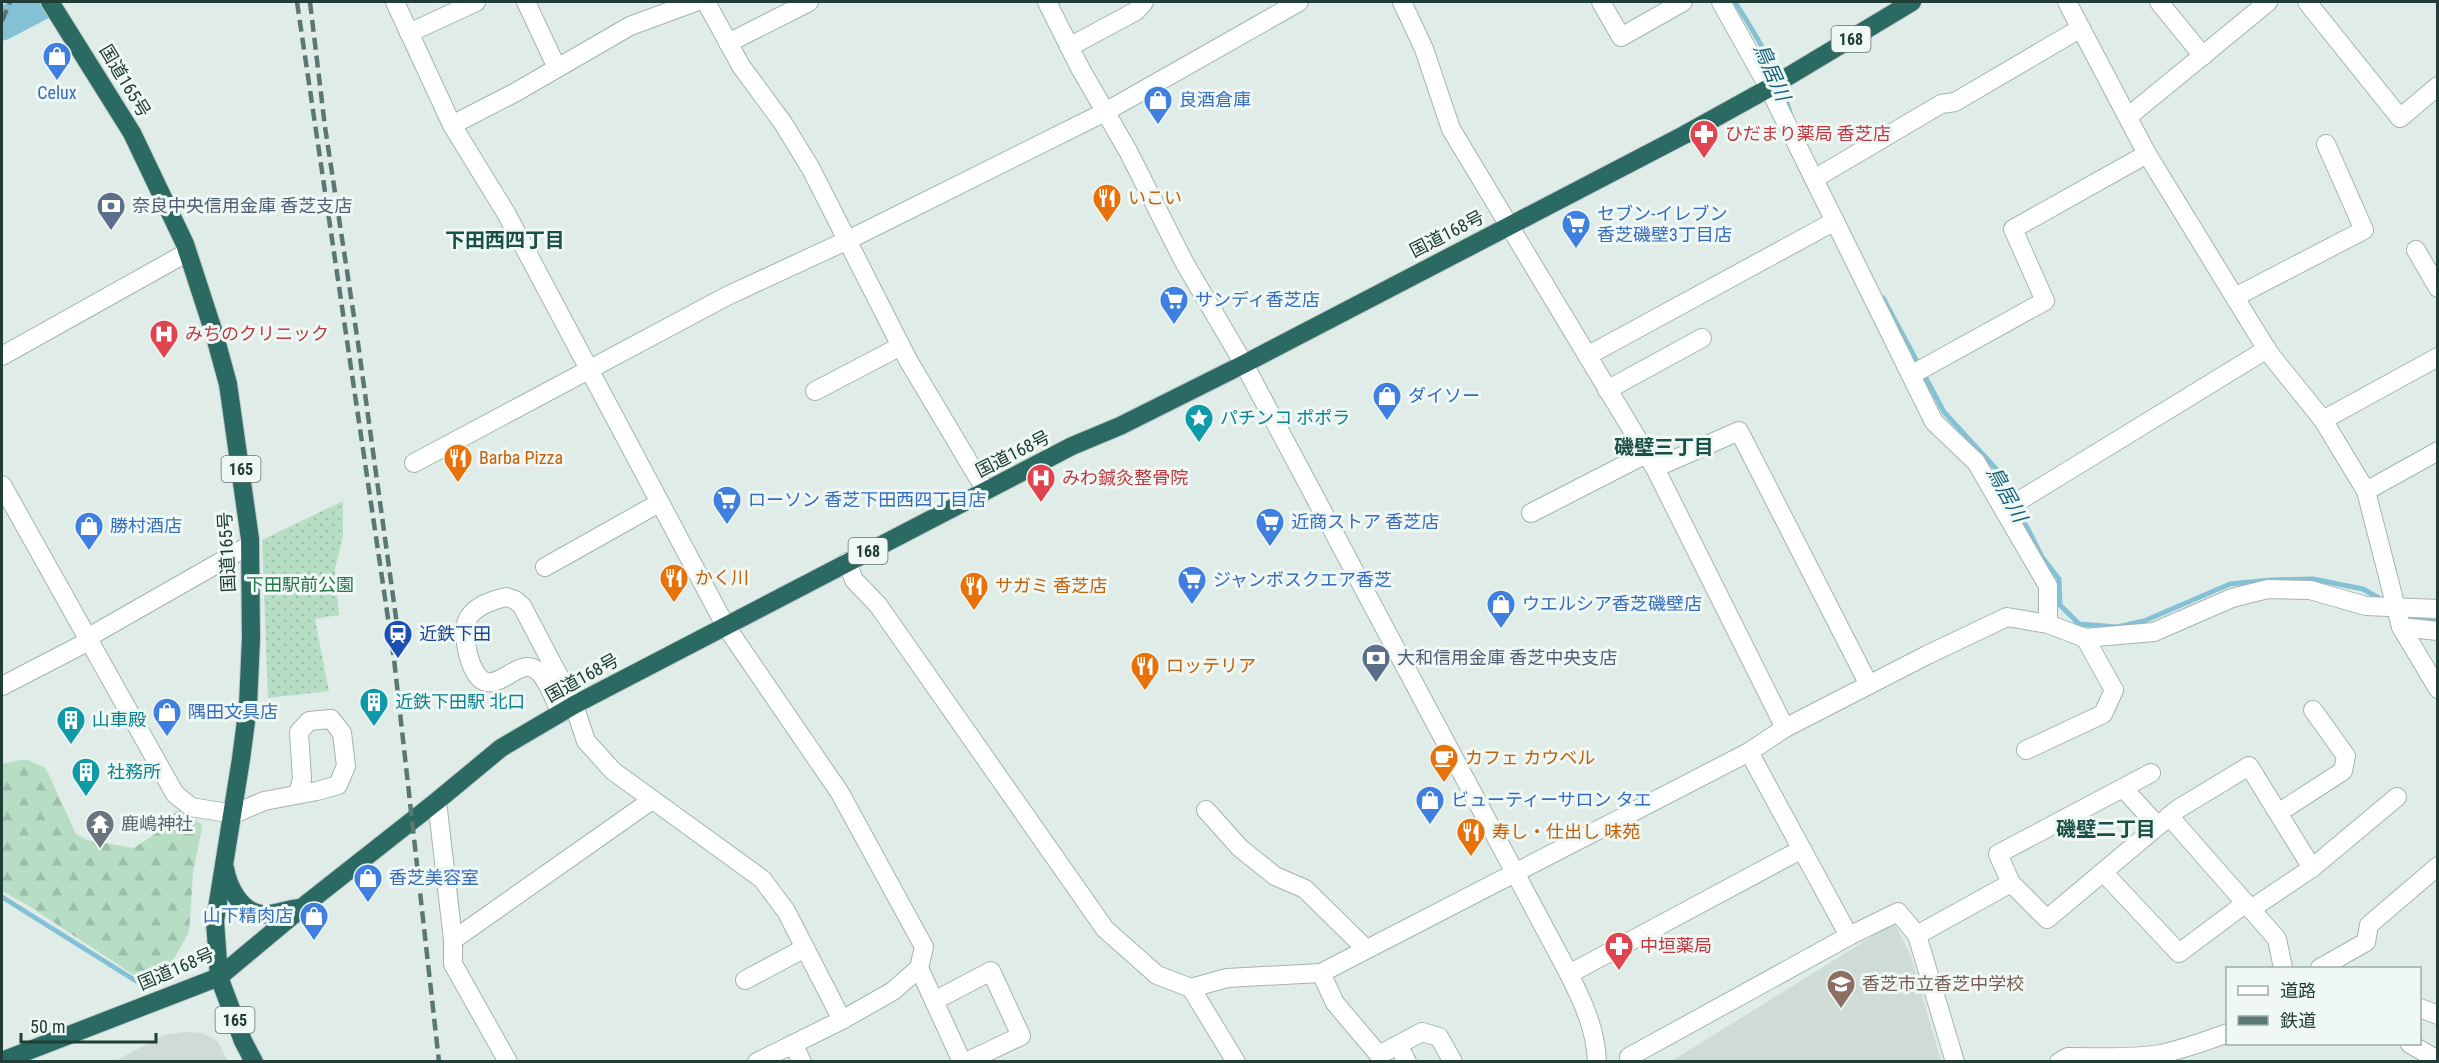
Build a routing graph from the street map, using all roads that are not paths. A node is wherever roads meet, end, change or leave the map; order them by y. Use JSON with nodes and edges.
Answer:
{"nodes":[{"id":1,"x":50,"y":2,"type":"edge"},
{"id":2,"x":395,"y":2,"type":"edge"},
{"id":3,"x":476,"y":2,"type":"edge"},
{"id":4,"x":526,"y":2,"type":"edge"},
{"id":5,"x":695,"y":2,"type":"edge"},
{"id":6,"x":706,"y":2,"type":"edge"},
{"id":7,"x":809,"y":2,"type":"edge"},
{"id":8,"x":1047,"y":2,"type":"edge"},
{"id":9,"x":1144,"y":2,"type":"edge"},
{"id":10,"x":1299,"y":2,"type":"edge"},
{"id":11,"x":1402,"y":2,"type":"edge"},
{"id":12,"x":1601,"y":2,"type":"edge"},
{"id":13,"x":1683,"y":2,"type":"edge"},
{"id":14,"x":1721,"y":2,"type":"edge"},
{"id":15,"x":1912,"y":2,"type":"edge"},
{"id":16,"x":2067,"y":2,"type":"edge"},
{"id":17,"x":2159,"y":2,"type":"edge"},
{"id":18,"x":2268,"y":2,"type":"edge"},
{"id":19,"x":2307,"y":2,"type":"edge"},
{"id":20,"x":2081,"y":27,"type":"junction"},
{"id":21,"x":410,"y":33,"type":"junction"},
{"id":22,"x":728,"y":43,"type":"junction"},
{"id":23,"x":1069,"y":46,"type":"junction"},
{"id":24,"x":2204,"y":56,"type":"junction"},
{"id":25,"x":557,"y":68,"type":"junction"},
{"id":26,"x":2438,"y":86,"type":"edge"},
{"id":27,"x":1769,"y":88,"type":"junction"},
{"id":28,"x":1105,"y":112,"type":"junction"},
{"id":29,"x":2129,"y":116,"type":"junction"},
{"id":30,"x":452,"y":125,"type":"junction"},
{"id":31,"x":2326,"y":144,"type":"dead end"},
{"id":32,"x":2147,"y":154,"type":"junction"},
{"id":33,"x":1814,"y":178,"type":"junction"},
{"id":34,"x":1835,"y":221,"type":"junction"},
{"id":35,"x":1508,"y":226,"type":"junction"},
{"id":36,"x":848,"y":240,"type":"junction"},
{"id":37,"x":2416,"y":250,"type":"dead end"},
{"id":38,"x":188,"y":252,"type":"junction"},
{"id":39,"x":2438,"y":288,"type":"edge"},
{"id":40,"x":2235,"y":297,"type":"junction"},
{"id":41,"x":1702,"y":339,"type":"dead end"},
{"id":42,"x":901,"y":346,"type":"junction"},
{"id":43,"x":2267,"y":348,"type":"junction"},
{"id":44,"x":2,"y":356,"type":"edge"},
{"id":45,"x":1587,"y":356,"type":"junction"},
{"id":46,"x":2438,"y":357,"type":"edge"},
{"id":47,"x":1244,"y":364,"type":"junction"},
{"id":48,"x":589,"y":369,"type":"junction"},
{"id":49,"x":1911,"y":375,"type":"junction"},
{"id":50,"x":1607,"y":390,"type":"junction"},
{"id":51,"x":815,"y":391,"type":"dead end"},
{"id":52,"x":2323,"y":420,"type":"junction"},
{"id":53,"x":2438,"y":451,"type":"edge"},
{"id":54,"x":1651,"y":461,"type":"junction"},
{"id":55,"x":414,"y":463,"type":"dead end"},
{"id":56,"x":2,"y":485,"type":"edge"},
{"id":57,"x":986,"y":491,"type":"junction"},
{"id":58,"x":2366,"y":491,"type":"junction"},
{"id":59,"x":659,"y":503,"type":"junction"},
{"id":60,"x":2004,"y":510,"type":"junction"},
{"id":61,"x":1531,"y":513,"type":"dead end"},
{"id":62,"x":250,"y":545,"type":"junction"},
{"id":63,"x":848,"y":562,"type":"junction"},
{"id":64,"x":545,"y":567,"type":"dead end"},
{"id":65,"x":2395,"y":606,"type":"junction"},
{"id":66,"x":2438,"y":609,"type":"edge"},
{"id":67,"x":2048,"y":624,"type":"junction"},
{"id":68,"x":725,"y":625,"type":"junction"},
{"id":69,"x":2401,"y":627,"type":"junction"},
{"id":70,"x":2438,"y":631,"type":"edge"},
{"id":71,"x":2085,"y":638,"type":"junction"},
{"id":72,"x":88,"y":639,"type":"junction"},
{"id":73,"x":1869,"y":685,"type":"junction"},
{"id":74,"x":2,"y":686,"type":"edge"},
{"id":75,"x":2438,"y":689,"type":"edge"},
{"id":76,"x":567,"y":709,"type":"junction"},
{"id":77,"x":2313,"y":710,"type":"dead end"},
{"id":78,"x":1785,"y":728,"type":"junction"},
{"id":79,"x":2026,"y":750,"type":"dead end"},
{"id":80,"x":1749,"y":752,"type":"junction"},
{"id":81,"x":2151,"y":773,"type":"dead end"},
{"id":82,"x":2123,"y":788,"type":"junction"},
{"id":83,"x":298,"y":793,"type":"dead end"},
{"id":84,"x":2397,"y":797,"type":"dead end"},
{"id":85,"x":652,"y":800,"type":"junction"},
{"id":86,"x":437,"y":801,"type":"junction"},
{"id":87,"x":1206,"y":810,"type":"dead end"},
{"id":88,"x":2278,"y":813,"type":"junction"},
{"id":89,"x":234,"y":814,"type":"junction"},
{"id":90,"x":2163,"y":821,"type":"junction"},
{"id":91,"x":1802,"y":849,"type":"junction"},
{"id":92,"x":224,"y":866,"type":"junction"},
{"id":93,"x":2438,"y":866,"type":"edge"},
{"id":94,"x":2312,"y":868,"type":"junction"},
{"id":95,"x":1515,"y":872,"type":"junction"},
{"id":96,"x":2103,"y":872,"type":"junction"},
{"id":97,"x":2011,"y":883,"type":"junction"},
{"id":98,"x":2248,"y":906,"type":"junction"},
{"id":99,"x":303,"y":907,"type":"junction"},
{"id":100,"x":1917,"y":935,"type":"junction"},
{"id":101,"x":1849,"y":936,"type":"junction"},
{"id":102,"x":453,"y":940,"type":"junction"},
{"id":103,"x":805,"y":948,"type":"junction"},
{"id":104,"x":1366,"y":949,"type":"junction"},
{"id":105,"x":2283,"y":967,"type":"edge"},
{"id":106,"x":2323,"y":967,"type":"edge"},
{"id":107,"x":919,"y":968,"type":"junction"},
{"id":108,"x":1321,"y":973,"type":"junction"},
{"id":109,"x":1569,"y":974,"type":"junction"},
{"id":110,"x":219,"y":976,"type":"junction"},
{"id":111,"x":745,"y":980,"type":"dead end"},
{"id":112,"x":1191,"y":988,"type":"junction"},
{"id":113,"x":934,"y":1001,"type":"junction"},
{"id":114,"x":2421,"y":1008,"type":"edge"},
{"id":115,"x":2438,"y":1015,"type":"edge"},
{"id":116,"x":842,"y":1020,"type":"junction"},
{"id":117,"x":2226,"y":1034,"type":"edge"},
{"id":118,"x":793,"y":1044,"type":"junction"},
{"id":119,"x":1398,"y":1045,"type":"junction"},
{"id":120,"x":2412,"y":1045,"type":"edge"},
{"id":121,"x":1597,"y":1055,"type":"edge"},
{"id":122,"x":1631,"y":1059,"type":"edge"},
{"id":123,"x":2438,"y":1060,"type":"edge"},
{"id":124,"x":2,"y":1061,"type":"edge"},
{"id":125,"x":254,"y":1062,"type":"edge"},
{"id":126,"x":508,"y":1062,"type":"edge"},
{"id":127,"x":757,"y":1062,"type":"edge"},
{"id":128,"x":802,"y":1062,"type":"edge"},
{"id":129,"x":964,"y":1062,"type":"edge"},
{"id":130,"x":1236,"y":1062,"type":"edge"},
{"id":131,"x":1407,"y":1062,"type":"edge"},
{"id":132,"x":1453,"y":1062,"type":"edge"},
{"id":133,"x":1955,"y":1062,"type":"edge"},
{"id":134,"x":2060,"y":1062,"type":"edge"}],
"edges":[{"from":1,"to":38,"type":"highway","name":"国道165号","number":"165"},
{"from":2,"to":21,"type":"street"},
{"from":3,"to":21,"type":"street"},
{"from":4,"to":25,"type":"street"},
{"from":5,"to":25,"type":"street"},
{"from":6,"to":22,"type":"street"},
{"from":7,"to":22,"type":"street"},
{"from":8,"to":23,"type":"street"},
{"from":9,"to":23,"type":"street"},
{"from":10,"to":28,"type":"street"},
{"from":11,"to":35,"type":"street"},
{"from":12,"to":13,"type":"street"},
{"from":14,"to":27,"type":"street"},
{"from":15,"to":27,"type":"highway","name":"国道168号","number":"168"},
{"from":16,"to":20,"type":"street"},
{"from":17,"to":24,"type":"street"},
{"from":18,"to":24,"type":"street"},
{"from":19,"to":26,"type":"street"},
{"from":20,"to":29,"type":"street"},
{"from":20,"to":33,"type":"street"},
{"from":21,"to":30,"type":"street"},
{"from":22,"to":36,"type":"street"},
{"from":23,"to":28,"type":"street"},
{"from":24,"to":29,"type":"street"},
{"from":25,"to":30,"type":"street"},
{"from":27,"to":33,"type":"street"},
{"from":27,"to":35,"type":"highway","name":"国道168号","number":"168"},
{"from":28,"to":36,"type":"street"},
{"from":28,"to":47,"type":"street"},
{"from":29,"to":32,"type":"street"},
{"from":30,"to":48,"type":"street"},
{"from":31,"to":40,"type":"street"},
{"from":32,"to":40,"type":"street"},
{"from":32,"to":49,"type":"street"},
{"from":33,"to":34,"type":"street"},
{"from":34,"to":45,"type":"street"},
{"from":34,"to":49,"type":"street"},
{"from":35,"to":45,"type":"street"},
{"from":35,"to":47,"type":"highway","name":"国道168号","number":"168"},
{"from":36,"to":42,"type":"street"},
{"from":36,"to":48,"type":"street"},
{"from":37,"to":39,"type":"street"},
{"from":38,"to":44,"type":"street"},
{"from":38,"to":62,"type":"highway","name":"国道165号","number":"165"},
{"from":40,"to":43,"type":"street"},
{"from":41,"to":50,"type":"street"},
{"from":42,"to":51,"type":"street"},
{"from":42,"to":57,"type":"street"},
{"from":43,"to":52,"type":"street"},
{"from":43,"to":60,"type":"street"},
{"from":45,"to":50,"type":"street"},
{"from":46,"to":52,"type":"street"},
{"from":47,"to":57,"type":"highway","name":"国道168号","number":"168"},
{"from":47,"to":95,"type":"street"},
{"from":48,"to":55,"type":"street"},
{"from":48,"to":59,"type":"street"},
{"from":49,"to":60,"type":"street"},
{"from":50,"to":54,"type":"street"},
{"from":52,"to":58,"type":"street"},
{"from":53,"to":58,"type":"street"},
{"from":54,"to":61,"type":"street"},
{"from":54,"to":73,"type":"street"},
{"from":54,"to":78,"type":"street"},
{"from":56,"to":72,"type":"street"},
{"from":57,"to":63,"type":"highway","name":"国道168号","number":"168"},
{"from":58,"to":65,"type":"street"},
{"from":59,"to":64,"type":"street"},
{"from":59,"to":68,"type":"street"},
{"from":60,"to":67,"type":"street"},
{"from":62,"to":72,"type":"street"},
{"from":62,"to":89,"type":"highway","name":"国道165号","number":"165"},
{"from":63,"to":68,"type":"highway","name":"国道168号","number":"168"},
{"from":63,"to":112,"type":"street"},
{"from":65,"to":66,"type":"street"},
{"from":65,"to":69,"type":"street"},
{"from":65,"to":71,"type":"street"},
{"from":67,"to":71,"type":"street"},
{"from":67,"to":73,"type":"street"},
{"from":68,"to":76,"type":"highway","name":"国道168号","number":"168"},
{"from":68,"to":107,"type":"street"},
{"from":69,"to":70,"type":"street"},
{"from":69,"to":75,"type":"street"},
{"from":71,"to":79,"type":"street"},
{"from":72,"to":74,"type":"street"},
{"from":72,"to":89,"type":"street"},
{"from":73,"to":78,"type":"street"},
{"from":76,"to":76,"type":"street"},
{"from":76,"to":85,"type":"street"},
{"from":76,"to":86,"type":"highway","name":"国道168号","number":"168"},
{"from":77,"to":88,"type":"street"},
{"from":78,"to":80,"type":"street"},
{"from":80,"to":91,"type":"street"},
{"from":80,"to":95,"type":"street"},
{"from":81,"to":82,"type":"street"},
{"from":82,"to":90,"type":"street"},
{"from":82,"to":97,"type":"street"},
{"from":83,"to":89,"type":"street"},
{"from":84,"to":94,"type":"street"},
{"from":85,"to":102,"type":"street"},
{"from":85,"to":103,"type":"street"},
{"from":86,"to":99,"type":"highway","name":"国道168号","number":"168"},
{"from":86,"to":102,"type":"street"},
{"from":87,"to":104,"type":"street"},
{"from":88,"to":90,"type":"street"},
{"from":88,"to":94,"type":"street"},
{"from":89,"to":92,"type":"highway","name":"国道165号","number":"165"},
{"from":90,"to":96,"type":"street"},
{"from":90,"to":98,"type":"street"},
{"from":91,"to":101,"type":"street"},
{"from":91,"to":109,"type":"street"},
{"from":92,"to":99,"type":"highway"},
{"from":92,"to":110,"type":"highway","name":"国道165号","number":"165"},
{"from":93,"to":106,"type":"street"},
{"from":94,"to":98,"type":"street"},
{"from":95,"to":104,"type":"street"},
{"from":95,"to":109,"type":"street"},
{"from":96,"to":97,"type":"street"},
{"from":96,"to":98,"type":"street"},
{"from":97,"to":100,"type":"street"},
{"from":98,"to":105,"type":"street"},
{"from":99,"to":110,"type":"highway","name":"国道168号","number":"168"},
{"from":100,"to":101,"type":"street"},
{"from":100,"to":133,"type":"street"},
{"from":101,"to":122,"type":"street"},
{"from":102,"to":126,"type":"street"},
{"from":103,"to":111,"type":"street"},
{"from":103,"to":116,"type":"street"},
{"from":104,"to":108,"type":"street"},
{"from":107,"to":113,"type":"street"},
{"from":107,"to":116,"type":"street"},
{"from":108,"to":112,"type":"street"},
{"from":108,"to":119,"type":"street"},
{"from":109,"to":121,"type":"street"},
{"from":110,"to":124,"type":"highway","name":"国道168号","number":"168"},
{"from":110,"to":125,"type":"highway","name":"国道165号","number":"165"},
{"from":112,"to":130,"type":"street"},
{"from":113,"to":129,"type":"street"},
{"from":113,"to":129,"type":"street"},
{"from":114,"to":115,"type":"street"},
{"from":116,"to":118,"type":"street"},
{"from":117,"to":134,"type":"street"},
{"from":118,"to":127,"type":"street"},
{"from":118,"to":128,"type":"street"},
{"from":119,"to":131,"type":"street"},
{"from":119,"to":132,"type":"street"},
{"from":120,"to":123,"type":"street"},
{"from":121,"to":122,"type":"street"}]}
